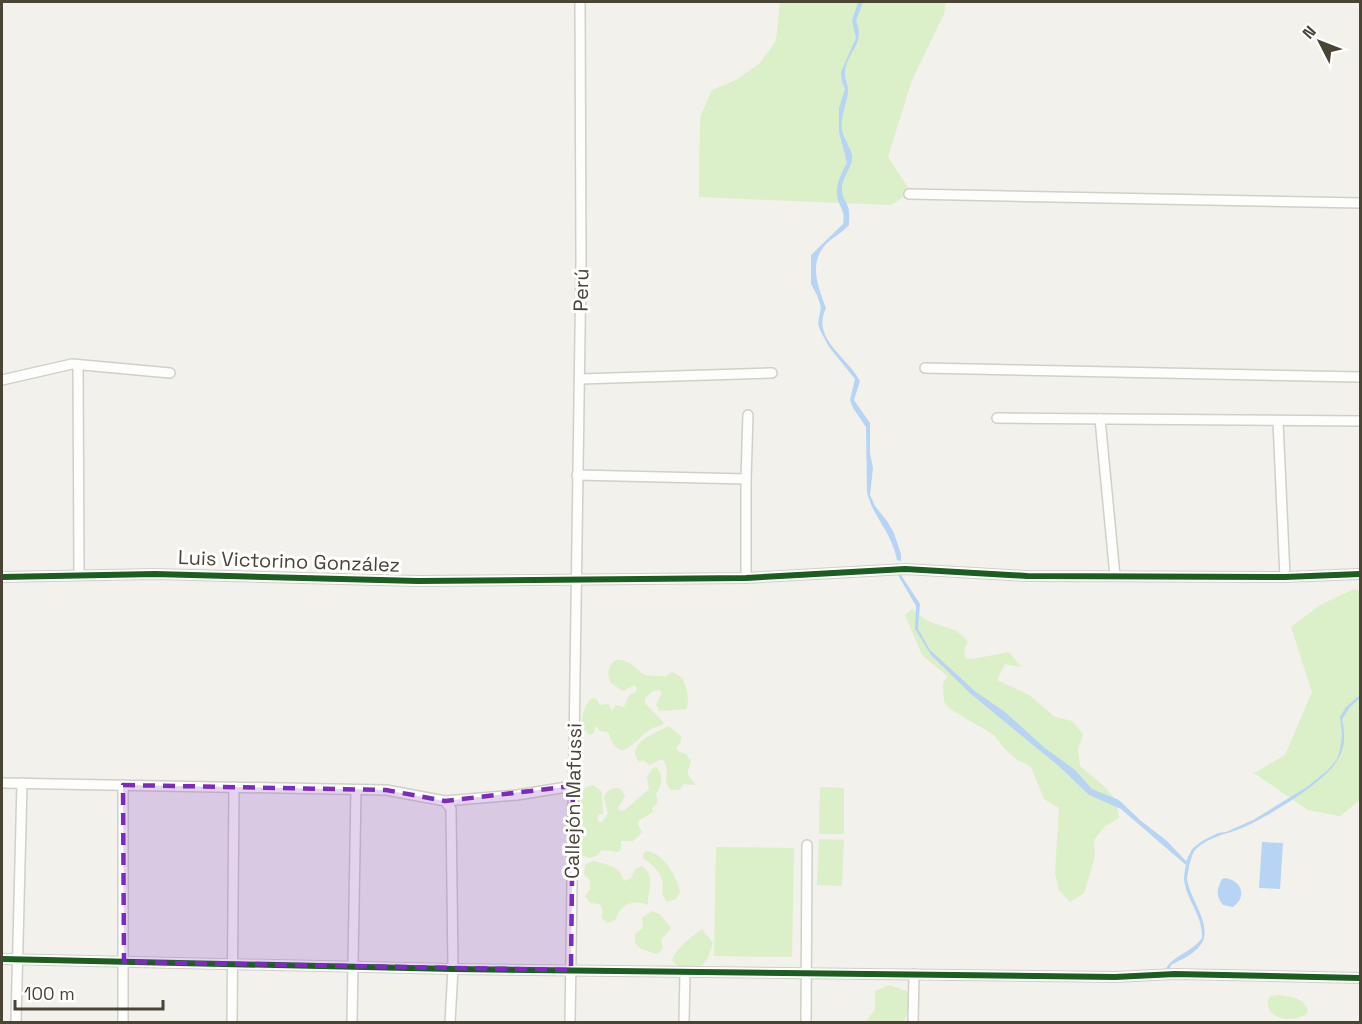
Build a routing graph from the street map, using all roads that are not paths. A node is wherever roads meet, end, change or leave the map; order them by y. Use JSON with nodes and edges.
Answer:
{"nodes":[{"id":1,"x":580,"y":2,"type":"edge"},
{"id":2,"x":909,"y":194,"type":"dead end"},
{"id":3,"x":1360,"y":203,"type":"edge"},
{"id":4,"x":78,"y":365,"type":"junction"},
{"id":5,"x":925,"y":368,"type":"dead end"},
{"id":6,"x":170,"y":373,"type":"dead end"},
{"id":7,"x":772,"y":373,"type":"dead end"},
{"id":8,"x":1360,"y":377,"type":"edge"},
{"id":9,"x":580,"y":379,"type":"junction"},
{"id":10,"x":2,"y":380,"type":"edge"},
{"id":11,"x":748,"y":415,"type":"dead end"},
{"id":12,"x":997,"y":418,"type":"dead end"},
{"id":13,"x":1100,"y":419,"type":"junction"},
{"id":14,"x":1278,"y":421,"type":"junction"},
{"id":15,"x":1360,"y":421,"type":"edge"},
{"id":16,"x":577,"y":475,"type":"junction"},
{"id":17,"x":746,"y":479,"type":"junction"},
{"id":18,"x":1360,"y":574,"type":"edge"},
{"id":19,"x":79,"y":575,"type":"junction"},
{"id":20,"x":1115,"y":576,"type":"junction"},
{"id":21,"x":2,"y":577,"type":"edge"},
{"id":22,"x":1285,"y":577,"type":"junction"},
{"id":23,"x":746,"y":578,"type":"junction"},
{"id":24,"x":576,"y":579,"type":"junction"},
{"id":25,"x":2,"y":783,"type":"edge"},
{"id":26,"x":22,"y":783,"type":"junction"},
{"id":27,"x":123,"y":785,"type":"junction"},
{"id":28,"x":573,"y":786,"type":"junction"},
{"id":29,"x":234,"y":787,"type":"junction"},
{"id":30,"x":356,"y":790,"type":"junction"},
{"id":31,"x":444,"y":801,"type":"junction"},
{"id":32,"x":807,"y":845,"type":"dead end"},
{"id":33,"x":2,"y":959,"type":"edge"},
{"id":34,"x":17,"y":960,"type":"junction"},
{"id":35,"x":124,"y":962,"type":"junction"},
{"id":36,"x":233,"y":964,"type":"junction"},
{"id":37,"x":353,"y":966,"type":"junction"},
{"id":38,"x":453,"y":969,"type":"junction"},
{"id":39,"x":571,"y":970,"type":"junction"},
{"id":40,"x":685,"y":972,"type":"junction"},
{"id":41,"x":807,"y":973,"type":"junction"},
{"id":42,"x":914,"y":974,"type":"junction"},
{"id":43,"x":1360,"y":978,"type":"edge"},
{"id":44,"x":16,"y":1023,"type":"edge"},
{"id":45,"x":123,"y":1023,"type":"edge"},
{"id":46,"x":232,"y":1023,"type":"edge"},
{"id":47,"x":352,"y":1023,"type":"edge"},
{"id":48,"x":450,"y":1023,"type":"edge"},
{"id":49,"x":570,"y":1023,"type":"edge"},
{"id":50,"x":684,"y":1023,"type":"edge"},
{"id":51,"x":806,"y":1023,"type":"edge"},
{"id":52,"x":913,"y":1023,"type":"edge"}],
"edges":[{"from":1,"to":9,"type":"street","name":"Perú"},
{"from":2,"to":3,"type":"street"},
{"from":4,"to":6,"type":"street"},
{"from":4,"to":10,"type":"street"},
{"from":4,"to":19,"type":"street"},
{"from":5,"to":8,"type":"street"},
{"from":7,"to":9,"type":"street"},
{"from":9,"to":16,"type":"street","name":"Perú"},
{"from":11,"to":17,"type":"street"},
{"from":12,"to":13,"type":"street"},
{"from":13,"to":14,"type":"street"},
{"from":13,"to":20,"type":"street"},
{"from":14,"to":15,"type":"street"},
{"from":14,"to":22,"type":"street"},
{"from":16,"to":17,"type":"street"},
{"from":16,"to":24,"type":"street","name":"Perú"},
{"from":17,"to":23,"type":"street"},
{"from":18,"to":22,"type":"street","name":"Luis Victorino González"},
{"from":19,"to":21,"type":"street","name":"Luis Victorino González"},
{"from":19,"to":24,"type":"street","name":"Luis Victorino González"},
{"from":20,"to":22,"type":"street","name":"Luis Victorino González"},
{"from":20,"to":23,"type":"street","name":"Luis Victorino González"},
{"from":23,"to":24,"type":"street","name":"Luis Victorino González"},
{"from":24,"to":28,"type":"street","name":"Callejón Mafussi"},
{"from":25,"to":26,"type":"street"},
{"from":26,"to":27,"type":"street"},
{"from":26,"to":34,"type":"street"},
{"from":27,"to":29,"type":"street"},
{"from":27,"to":35,"type":"street"},
{"from":28,"to":31,"type":"street"},
{"from":28,"to":39,"type":"street","name":"Callejón Mafussi"},
{"from":29,"to":30,"type":"street"},
{"from":29,"to":36,"type":"street"},
{"from":30,"to":31,"type":"street"},
{"from":30,"to":37,"type":"street"},
{"from":31,"to":38,"type":"street"},
{"from":32,"to":41,"type":"street"},
{"from":33,"to":34,"type":"street"},
{"from":34,"to":35,"type":"street"},
{"from":34,"to":44,"type":"street"},
{"from":35,"to":36,"type":"street"},
{"from":35,"to":45,"type":"street"},
{"from":36,"to":37,"type":"street"},
{"from":36,"to":46,"type":"street"},
{"from":37,"to":38,"type":"street"},
{"from":37,"to":47,"type":"street"},
{"from":38,"to":39,"type":"street"},
{"from":38,"to":48,"type":"street"},
{"from":39,"to":40,"type":"street"},
{"from":39,"to":49,"type":"street","name":"Callejón Mafussi"},
{"from":40,"to":41,"type":"street"},
{"from":40,"to":50,"type":"street"},
{"from":41,"to":42,"type":"street"},
{"from":41,"to":51,"type":"street"},
{"from":42,"to":43,"type":"street"},
{"from":42,"to":52,"type":"street"}]}
